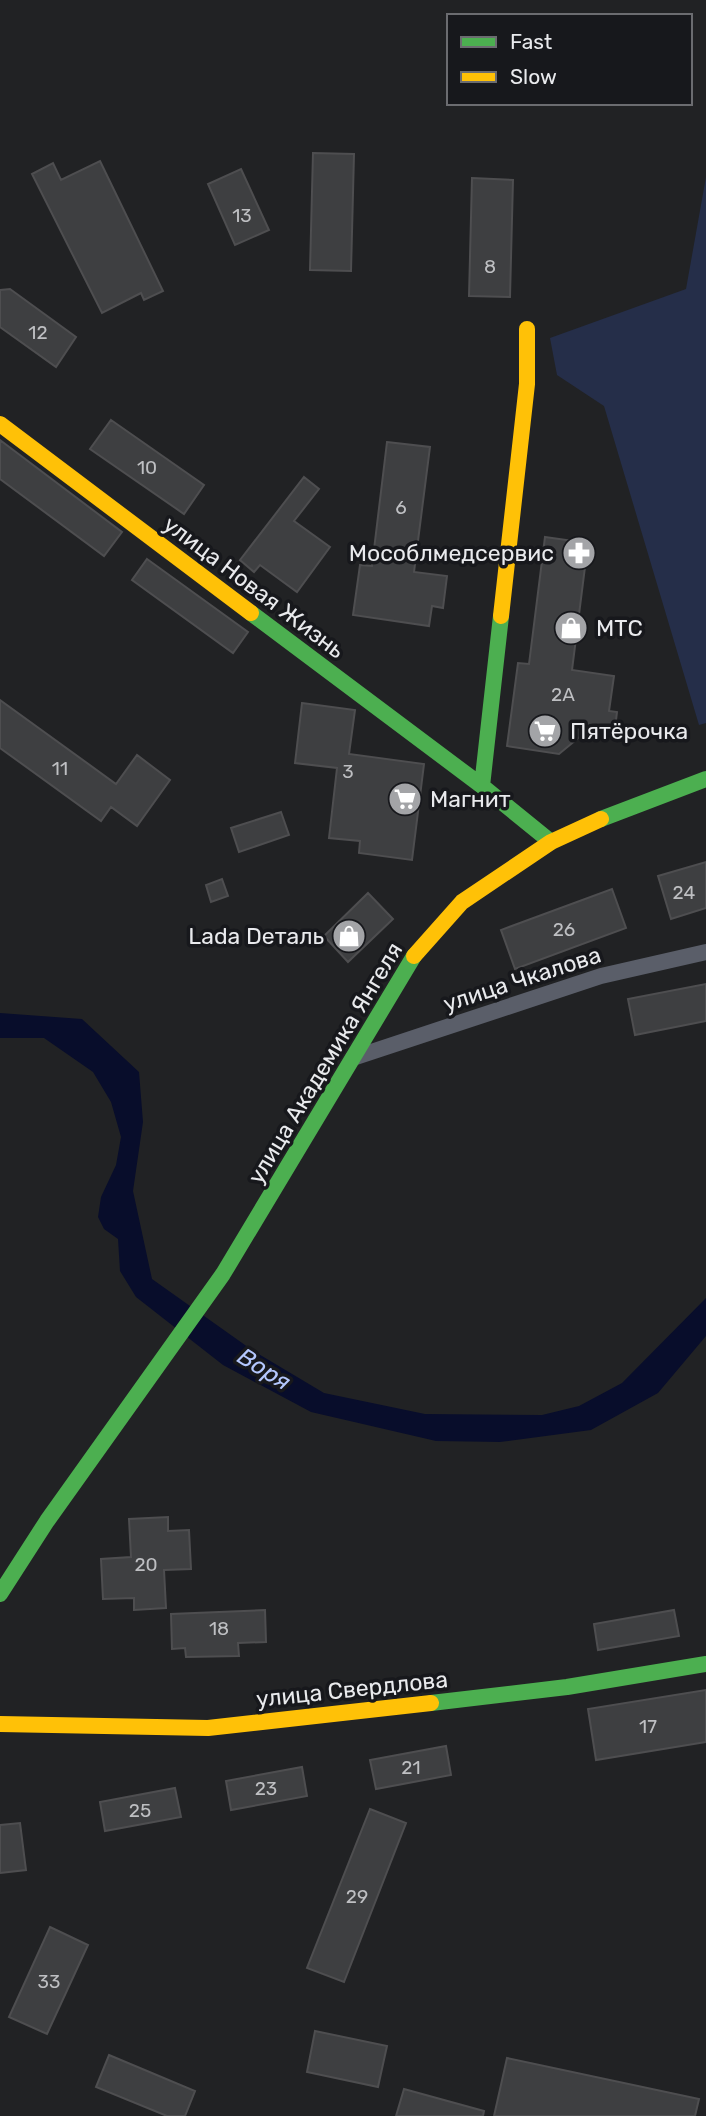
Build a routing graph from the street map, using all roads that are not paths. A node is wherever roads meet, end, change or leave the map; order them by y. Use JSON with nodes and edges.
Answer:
{"nodes":[{"id":1,"x":527,"y":329,"type":"dead end"},
{"id":2,"x":0,"y":424,"type":"edge"},
{"id":3,"x":706,"y":779,"type":"edge"},
{"id":4,"x":481,"y":786,"type":"junction"},
{"id":5,"x":551,"y":842,"type":"junction"},
{"id":6,"x":706,"y":952,"type":"edge"},
{"id":7,"x":353,"y":1058,"type":"junction"},
{"id":8,"x":0,"y":1594,"type":"edge"},
{"id":9,"x":706,"y":1664,"type":"edge"},
{"id":10,"x":0,"y":1724,"type":"edge"}],
"edges":[{"from":1,"to":4,"type":"street"},
{"from":2,"to":4,"type":"street","name":"улица Новая Жизнь"},
{"from":3,"to":5,"type":"street","name":"улица Академика Янгеля"},
{"from":4,"to":5,"type":"street","name":"улица Новая Жизнь"},
{"from":5,"to":7,"type":"street","name":"улица Академика Янгеля"},
{"from":6,"to":7,"type":"street","name":"улица Чкалова"},
{"from":7,"to":8,"type":"street","name":"улица Академика Янгеля"},
{"from":9,"to":10,"type":"street","name":"улица Свердлова"}]}
